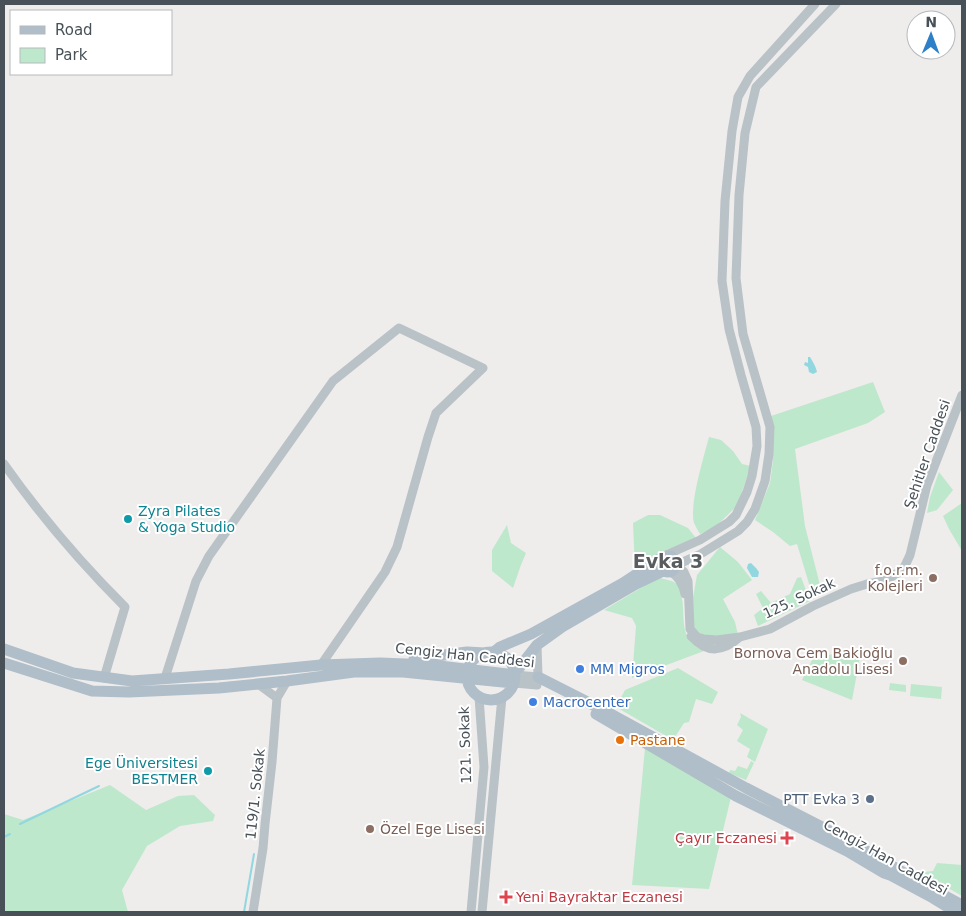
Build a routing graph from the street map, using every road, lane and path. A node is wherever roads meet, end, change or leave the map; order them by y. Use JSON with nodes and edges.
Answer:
{"nodes":[{"id":1,"x":815,"y":4,"type":"edge"},
{"id":2,"x":836,"y":4,"type":"edge"},
{"id":3,"x":786,"y":36,"type":"junction"},
{"id":4,"x":797,"y":45,"type":"junction"},
{"id":5,"x":728,"y":162,"type":"junction"},
{"id":6,"x":742,"y":164,"type":"junction"},
{"id":7,"x":725,"y":198,"type":"junction"},
{"id":8,"x":738,"y":198,"type":"junction"},
{"id":9,"x":962,"y":395,"type":"edge"},
{"id":10,"x":4,"y":464,"type":"edge"},
{"id":11,"x":736,"y":515,"type":"junction"},
{"id":12,"x":747,"y":522,"type":"junction"},
{"id":13,"x":664,"y":557,"type":"junction"},
{"id":14,"x":670,"y":569,"type":"junction"},
{"id":15,"x":867,"y":584,"type":"joint"},
{"id":16,"x":740,"y":637,"type":"junction"},
{"id":17,"x":537,"y":645,"type":"junction"},
{"id":18,"x":4,"y":649,"type":"edge"},
{"id":19,"x":490,"y":653,"type":"junction"},
{"id":20,"x":380,"y":663,"type":"junction"},
{"id":21,"x":4,"y":664,"type":"edge"},
{"id":22,"x":321,"y":664,"type":"junction"},
{"id":23,"x":467,"y":673,"type":"junction"},
{"id":24,"x":514,"y":676,"type":"junction"},
{"id":25,"x":104,"y":678,"type":"junction"},
{"id":26,"x":165,"y":678,"type":"junction"},
{"id":27,"x":287,"y":681,"type":"junction"},
{"id":28,"x":538,"y":681,"type":"junction"},
{"id":29,"x":258,"y":684,"type":"junction"},
{"id":30,"x":479,"y":697,"type":"junction"},
{"id":31,"x":502,"y":697,"type":"junction"},
{"id":32,"x":278,"y":698,"type":"junction"},
{"id":33,"x":962,"y":905,"type":"edge"},
{"id":34,"x":254,"y":912,"type":"edge"},
{"id":35,"x":472,"y":912,"type":"edge"},
{"id":36,"x":482,"y":912,"type":"edge"},
{"id":37,"x":956,"y":912,"type":"edge"}],
"edges":[{"from":1,"to":3,"type":"street"},
{"from":2,"to":4,"type":"street"},
{"from":3,"to":4,"type":"street"},
{"from":3,"to":5,"type":"street"},
{"from":4,"to":6,"type":"street"},
{"from":5,"to":6,"type":"street"},
{"from":5,"to":7,"type":"street"},
{"from":6,"to":8,"type":"street"},
{"from":7,"to":8,"type":"street"},
{"from":7,"to":11,"type":"street"},
{"from":8,"to":12,"type":"street"},
{"from":9,"to":15,"type":"street","name":"Şehitler Caddesi"},
{"from":10,"to":25,"type":"street"},
{"from":11,"to":12,"type":"street"},
{"from":11,"to":13,"type":"street"},
{"from":12,"to":14,"type":"street"},
{"from":13,"to":14,"type":"main road"},
{"from":13,"to":19,"type":"main road"},
{"from":14,"to":16,"type":"street"},
{"from":14,"to":16,"type":"street","name":"125. Sokak"},
{"from":14,"to":17,"type":"main road"},
{"from":15,"to":16,"type":"street","name":"125. Sokak"},
{"from":17,"to":24,"type":"main road"},
{"from":17,"to":28,"type":"street"},
{"from":18,"to":25,"type":"main road","name":"Cengiz Han Caddesi"},
{"from":19,"to":20,"type":"main road"},
{"from":19,"to":23,"type":"main road"},
{"from":19,"to":24,"type":"main road"},
{"from":20,"to":22,"type":"main road","name":"Cengiz Han Caddesi"},
{"from":20,"to":23,"type":"main road","name":"Cengiz Han Caddesi"},
{"from":21,"to":29,"type":"main road","name":"Cengiz Han Caddesi"},
{"from":22,"to":26,"type":"main road","name":"Cengiz Han Caddesi"},
{"from":22,"to":26,"type":"street"},
{"from":23,"to":24,"type":"main road","name":"Cengiz Han Caddesi"},
{"from":23,"to":27,"type":"main road","name":"Cengiz Han Caddesi"},
{"from":23,"to":30,"type":"main road","name":"121. Sokak"},
{"from":24,"to":28,"type":"street","name":"Cengiz Han Caddesi"},
{"from":24,"to":31,"type":"main road"},
{"from":25,"to":26,"type":"main road","name":"Cengiz Han Caddesi"},
{"from":27,"to":29,"type":"main road","name":"Cengiz Han Caddesi"},
{"from":27,"to":32,"type":"street","name":"119/1. Sokak"},
{"from":28,"to":33,"type":"main road","name":"Cengiz Han Caddesi"},
{"from":28,"to":37,"type":"main road","name":"Cengiz Han Caddesi"},
{"from":29,"to":32,"type":"street"},
{"from":30,"to":31,"type":"main road","name":"121. Sokak"},
{"from":30,"to":35,"type":"street","name":"121. Sokak"},
{"from":31,"to":36,"type":"street","name":"121. Sokak"},
{"from":32,"to":34,"type":"street","name":"119/1. Sokak"}]}
